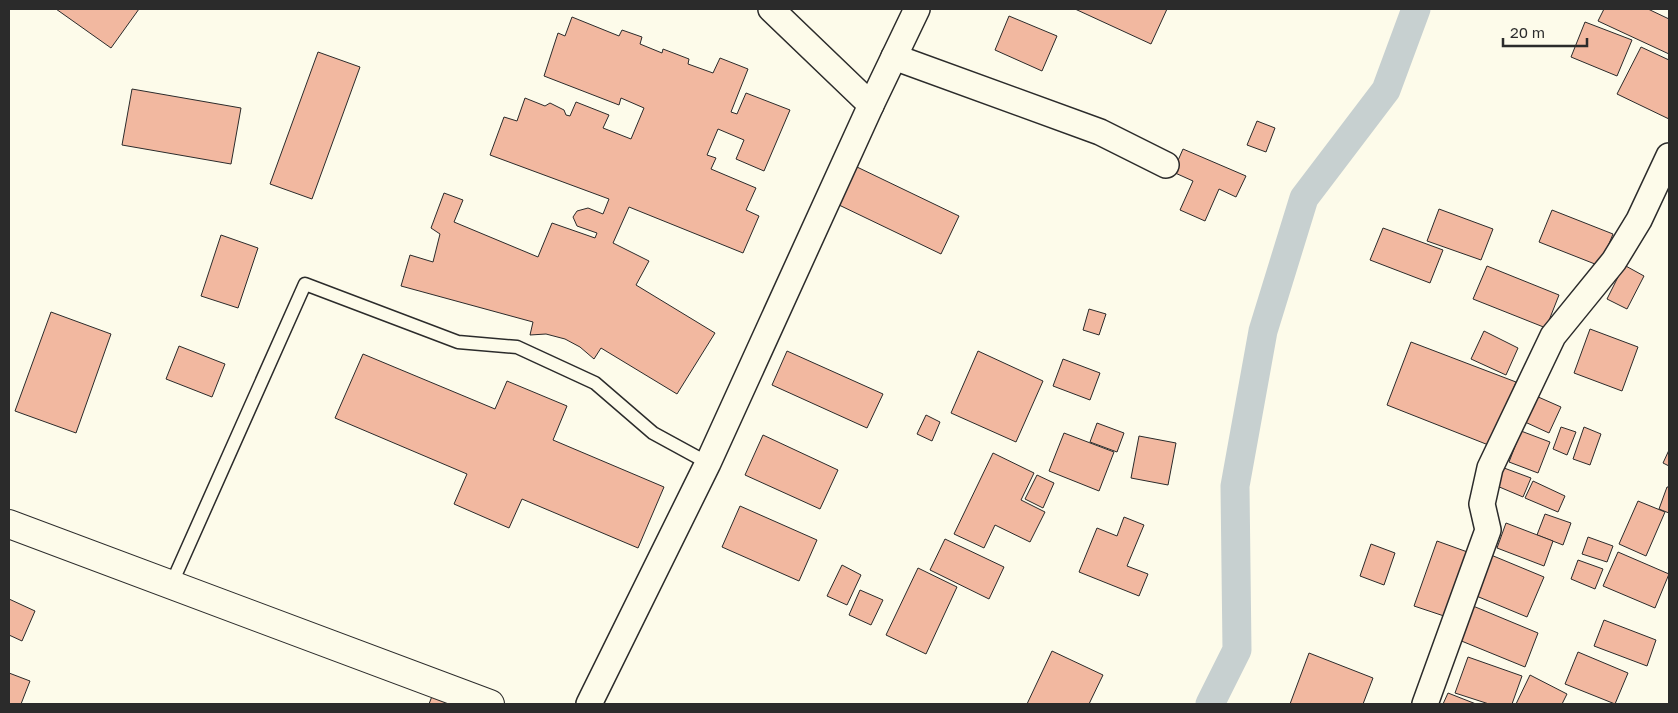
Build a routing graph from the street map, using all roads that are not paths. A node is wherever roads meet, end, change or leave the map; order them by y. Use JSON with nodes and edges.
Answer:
{"nodes":[{"id":1,"x":771,"y":9,"type":"edge"},
{"id":2,"x":917,"y":9,"type":"edge"},
{"id":3,"x":894,"y":57,"type":"junction"},
{"id":4,"x":871,"y":105,"type":"junction"},
{"id":5,"x":1669,"y":156,"type":"edge"},
{"id":6,"x":1166,"y":165,"type":"dead end"},
{"id":7,"x":708,"y":464,"type":"junction"},
{"id":8,"x":9,"y":524,"type":"edge"},
{"id":9,"x":171,"y":585,"type":"junction"},
{"id":10,"x":490,"y":704,"type":"edge"},
{"id":11,"x":589,"y":704,"type":"edge"},
{"id":12,"x":1425,"y":704,"type":"edge"}],
"edges":[{"from":1,"to":4,"type":"street"},
{"from":2,"to":3,"type":"street"},
{"from":3,"to":4,"type":"street"},
{"from":3,"to":6,"type":"street"},
{"from":4,"to":7,"type":"street"},
{"from":5,"to":12,"type":"street"},
{"from":7,"to":9,"type":"lane"},
{"from":7,"to":11,"type":"street"},
{"from":8,"to":9,"type":"main road"},
{"from":9,"to":10,"type":"main road"}]}
